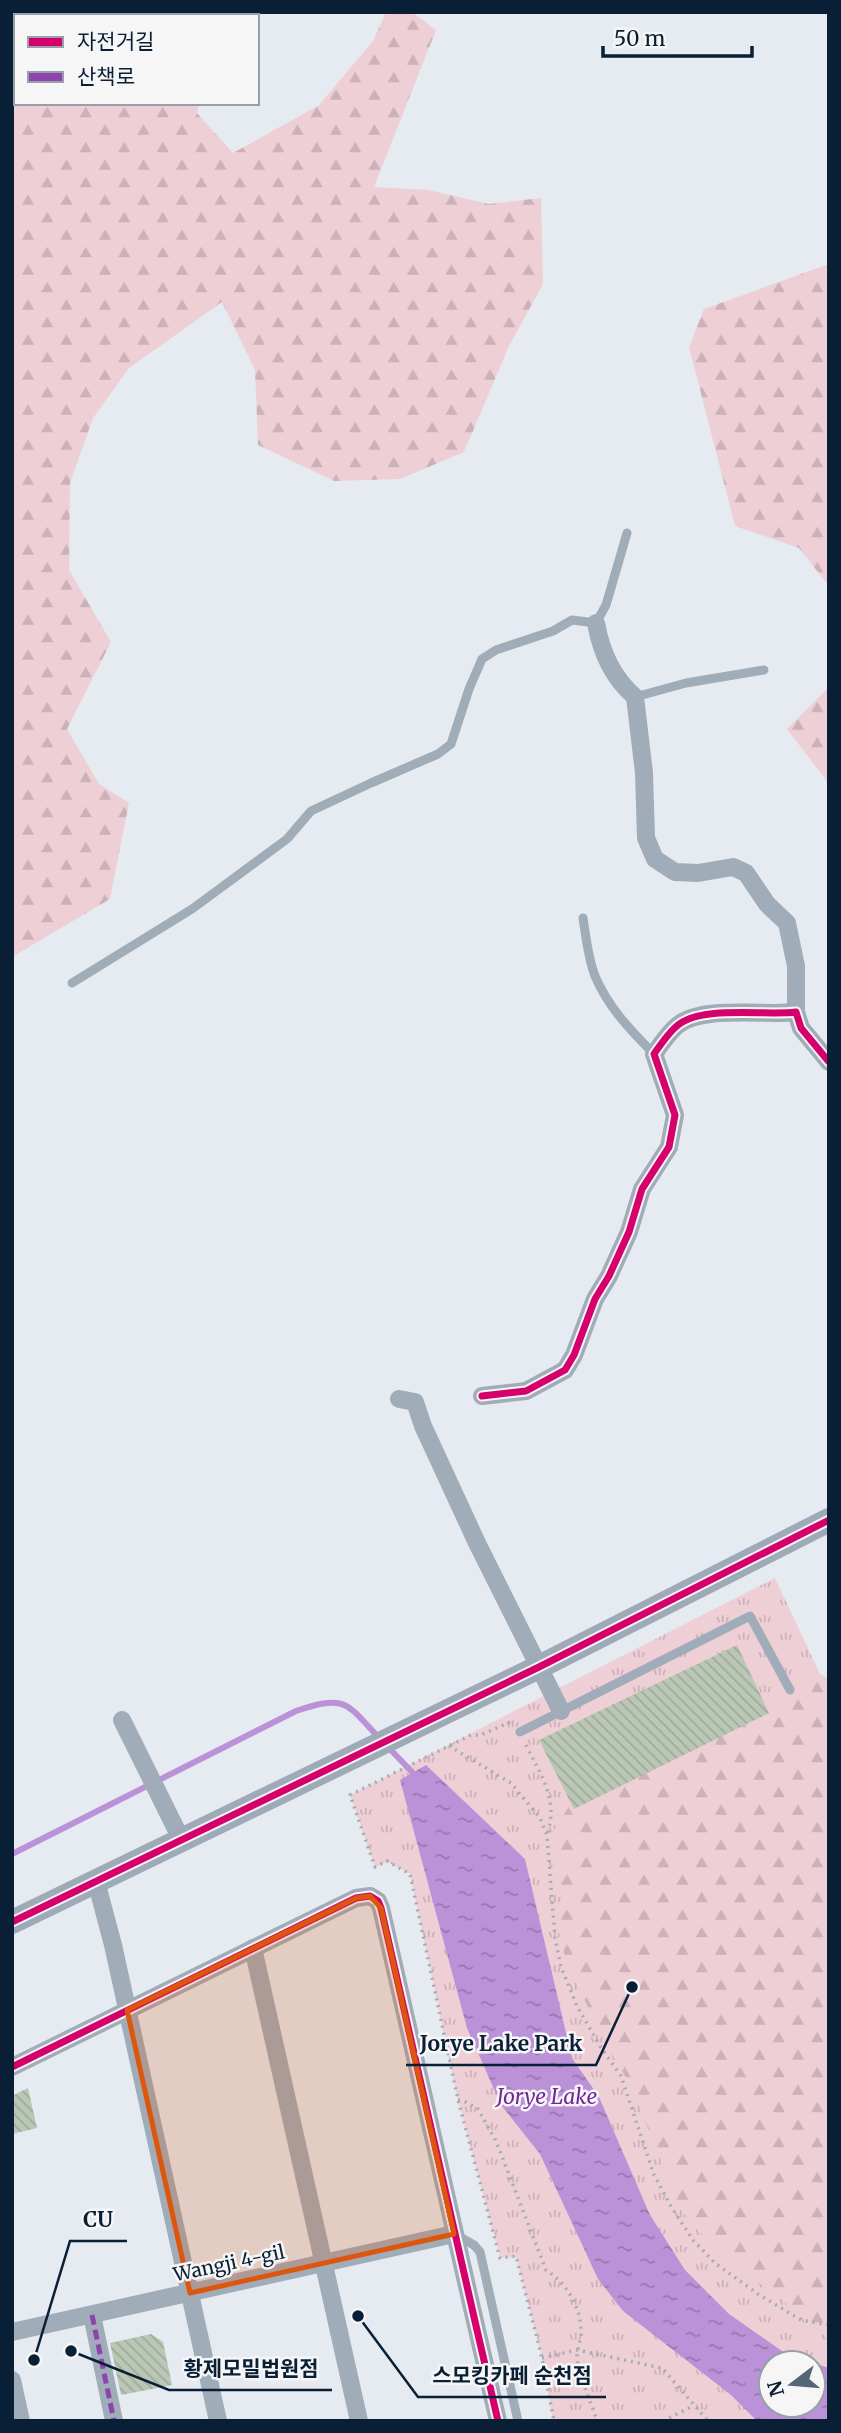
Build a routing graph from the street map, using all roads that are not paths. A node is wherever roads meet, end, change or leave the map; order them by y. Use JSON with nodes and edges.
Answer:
{"nodes":[{"id":1,"x":627,"y":533,"type":"dead end"},
{"id":2,"x":596,"y":623,"type":"junction"},
{"id":3,"x":764,"y":670,"type":"dead end"},
{"id":4,"x":635,"y":697,"type":"junction"},
{"id":5,"x":583,"y":918,"type":"dead end"},
{"id":6,"x":72,"y":983,"type":"dead end"},
{"id":7,"x":796,"y":1012,"type":"junction"},
{"id":8,"x":654,"y":1054,"type":"junction"},
{"id":9,"x":829,"y":1062,"type":"edge"},
{"id":10,"x":482,"y":1396,"type":"dead end"},
{"id":11,"x":399,"y":1399,"type":"dead end"},
{"id":12,"x":829,"y":1520,"type":"edge"},
{"id":13,"x":539,"y":1667,"type":"junction"},
{"id":14,"x":790,"y":1690,"type":"dead end"},
{"id":15,"x":561,"y":1711,"type":"junction"},
{"id":16,"x":122,"y":1720,"type":"dead end"},
{"id":17,"x":520,"y":1732,"type":"road end"},
{"id":18,"x":181,"y":1839,"type":"junction"},
{"id":19,"x":96,"y":1881,"type":"junction"},
{"id":20,"x":12,"y":1922,"type":"edge"},
{"id":21,"x":253,"y":1948,"type":"junction"},
{"id":22,"x":127,"y":2010,"type":"junction"},
{"id":23,"x":12,"y":2067,"type":"edge"},
{"id":24,"x":454,"y":2234,"type":"junction"},
{"id":25,"x":324,"y":2264,"type":"junction"},
{"id":26,"x":190,"y":2293,"type":"junction"},
{"id":27,"x":92,"y":2315,"type":"junction"},
{"id":28,"x":12,"y":2332,"type":"edge"},
{"id":29,"x":12,"y":2380,"type":"edge"},
{"id":30,"x":21,"y":2421,"type":"edge"},
{"id":31,"x":114,"y":2421,"type":"edge"},
{"id":32,"x":218,"y":2421,"type":"edge"},
{"id":33,"x":359,"y":2421,"type":"edge"},
{"id":34,"x":498,"y":2421,"type":"edge"},
{"id":35,"x":518,"y":2421,"type":"edge"}],
"edges":[{"from":1,"to":2,"type":"lane"},
{"from":2,"to":4,"type":"street"},
{"from":2,"to":6,"type":"lane"},
{"from":3,"to":4,"type":"lane"},
{"from":4,"to":7,"type":"street"},
{"from":5,"to":8,"type":"lane"},
{"from":7,"to":8,"type":"street"},
{"from":7,"to":9,"type":"street"},
{"from":8,"to":10,"type":"street"},
{"from":11,"to":13,"type":"street"},
{"from":12,"to":13,"type":"street"},
{"from":13,"to":15,"type":"street"},
{"from":13,"to":18,"type":"street"},
{"from":14,"to":15,"type":"lane"},
{"from":15,"to":17,"type":"lane"},
{"from":16,"to":18,"type":"street"},
{"from":18,"to":19,"type":"street"},
{"from":19,"to":20,"type":"street"},
{"from":19,"to":22,"type":"street"},
{"from":21,"to":22,"type":"street"},
{"from":21,"to":24,"type":"street"},
{"from":21,"to":25,"type":"street"},
{"from":22,"to":23,"type":"street"},
{"from":22,"to":26,"type":"street"},
{"from":24,"to":25,"type":"street","name":"Wangji 4-gil"},
{"from":24,"to":34,"type":"street"},
{"from":24,"to":35,"type":"lane"},
{"from":25,"to":26,"type":"street","name":"Wangji 4-gil"},
{"from":25,"to":33,"type":"street"},
{"from":26,"to":27,"type":"street","name":"Wangji 4-gil"},
{"from":26,"to":32,"type":"street"},
{"from":27,"to":28,"type":"street","name":"Wangji 4-gil"},
{"from":27,"to":31,"type":"street"},
{"from":29,"to":30,"type":"street"}]}
